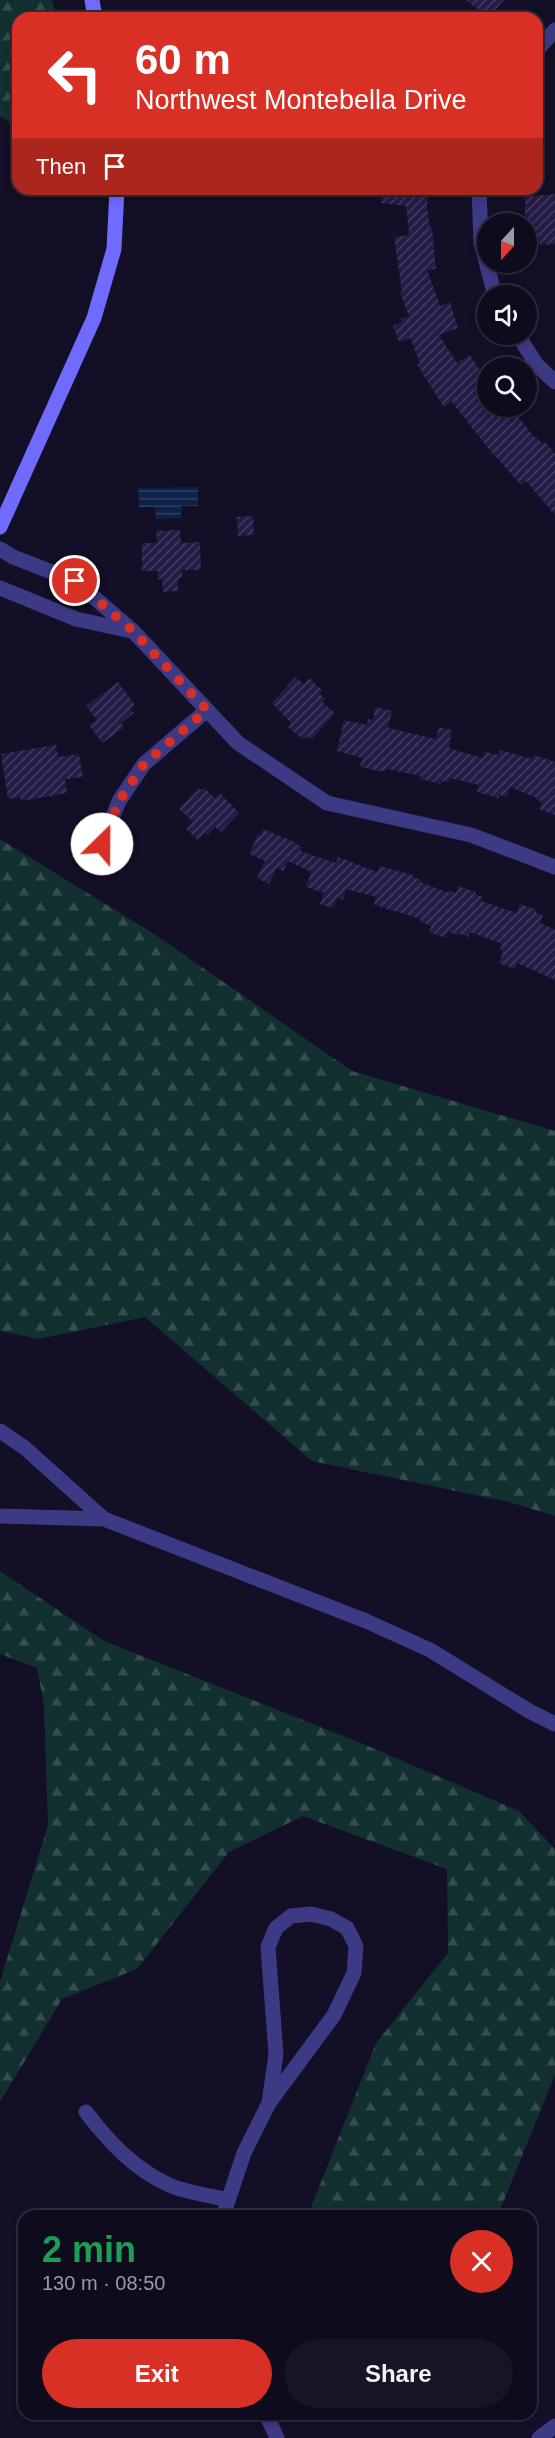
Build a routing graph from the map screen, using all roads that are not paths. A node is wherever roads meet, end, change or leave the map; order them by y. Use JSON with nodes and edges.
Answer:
{"nodes":[{"id":1,"x":555,"y":30,"type":"edge"},
{"id":2,"x":543,"y":43,"type":"edge"},
{"id":3,"x":117,"y":195,"type":"edge"},
{"id":4,"x":479,"y":195,"type":"edge"},
{"id":5,"x":492,"y":285,"type":"edge"},
{"id":6,"x":524,"y":345,"type":"edge"},
{"id":7,"x":555,"y":382,"type":"edge"},
{"id":8,"x":0,"y":527,"type":"edge"},
{"id":9,"x":0,"y":549,"type":"edge"},
{"id":10,"x":0,"y":588,"type":"edge"},
{"id":11,"x":133,"y":631,"type":"junction"},
{"id":12,"x":207,"y":710,"type":"junction"},
{"id":13,"x":102,"y":844,"type":"dead end"},
{"id":14,"x":555,"y":867,"type":"edge"},
{"id":15,"x":0,"y":1431,"type":"edge"},
{"id":16,"x":0,"y":1516,"type":"edge"},
{"id":17,"x":104,"y":1519,"type":"junction"},
{"id":18,"x":555,"y":1725,"type":"edge"},
{"id":19,"x":269,"y":2103,"type":"junction"},
{"id":20,"x":86,"y":2112,"type":"dead end"},
{"id":21,"x":228,"y":2200,"type":"junction"},
{"id":22,"x":225,"y":2210,"type":"edge"},
{"id":23,"x":269,"y":2420,"type":"edge"},
{"id":24,"x":555,"y":2426,"type":"edge"},
{"id":25,"x":277,"y":2438,"type":"edge"},
{"id":26,"x":539,"y":2438,"type":"edge"}],
"edges":[{"from":1,"to":2,"type":"street"},
{"from":3,"to":8,"type":"street"},
{"from":4,"to":5,"type":"street"},
{"from":6,"to":7,"type":"street"},
{"from":9,"to":11,"type":"street"},
{"from":10,"to":11,"type":"street"},
{"from":11,"to":12,"type":"street"},
{"from":12,"to":13,"type":"street"},
{"from":12,"to":14,"type":"street"},
{"from":15,"to":17,"type":"street"},
{"from":16,"to":17,"type":"street"},
{"from":17,"to":18,"type":"street"},
{"from":19,"to":19,"type":"street"},
{"from":19,"to":21,"type":"street"},
{"from":20,"to":21,"type":"street"},
{"from":21,"to":22,"type":"street"},
{"from":23,"to":25,"type":"street"},
{"from":24,"to":26,"type":"street"}]}
